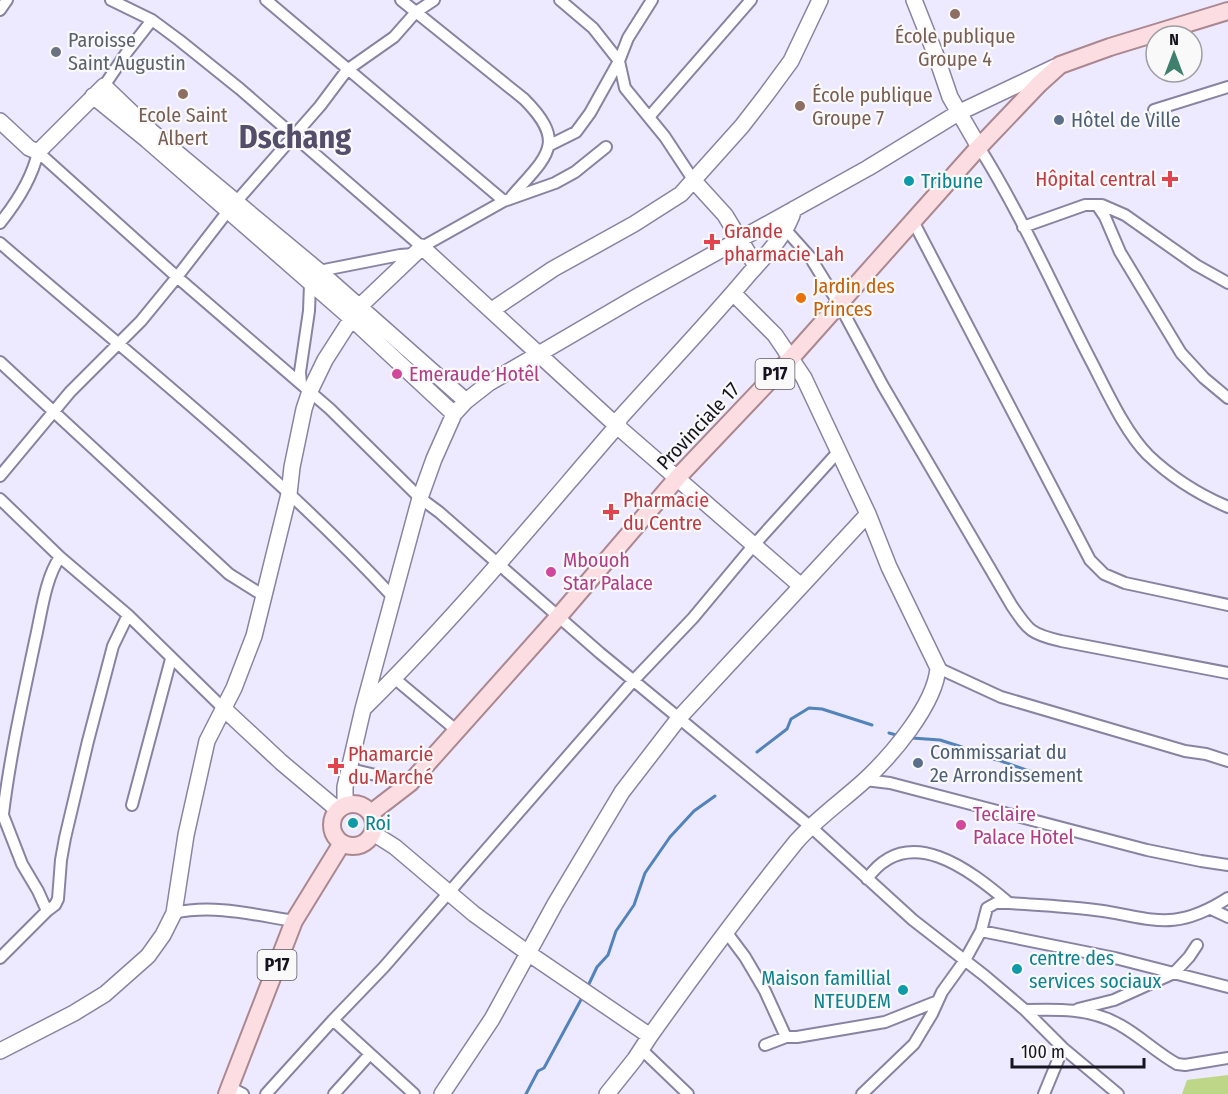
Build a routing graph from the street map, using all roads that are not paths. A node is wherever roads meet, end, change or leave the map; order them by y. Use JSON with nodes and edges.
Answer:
{"nodes":[{"id":1,"x":7,"y":0,"type":"edge"},
{"id":2,"x":111,"y":0,"type":"edge"},
{"id":3,"x":267,"y":0,"type":"edge"},
{"id":4,"x":401,"y":0,"type":"edge"},
{"id":5,"x":434,"y":0,"type":"edge"},
{"id":6,"x":560,"y":0,"type":"edge"},
{"id":7,"x":652,"y":0,"type":"edge"},
{"id":8,"x":751,"y":0,"type":"edge"},
{"id":9,"x":820,"y":0,"type":"edge"},
{"id":10,"x":914,"y":0,"type":"edge"},
{"id":11,"x":0,"y":10,"type":"edge"},
{"id":12,"x":1228,"y":11,"type":"edge"},
{"id":13,"x":416,"y":12,"type":"junction"},
{"id":14,"x":152,"y":20,"type":"junction"},
{"id":15,"x":619,"y":61,"type":"junction"},
{"id":16,"x":1060,"y":65,"type":"junction"},
{"id":17,"x":347,"y":70,"type":"junction"},
{"id":18,"x":1228,"y":87,"type":"edge"},
{"id":19,"x":99,"y":91,"type":"junction"},
{"id":20,"x":1154,"y":110,"type":"dead end"},
{"id":21,"x":958,"y":113,"type":"junction"},
{"id":22,"x":649,"y":117,"type":"junction"},
{"id":23,"x":0,"y":121,"type":"edge"},
{"id":24,"x":295,"y":137,"type":"junction"},
{"id":25,"x":550,"y":145,"type":"junction"},
{"id":26,"x":606,"y":147,"type":"dead end"},
{"id":27,"x":979,"y":147,"type":"junction"},
{"id":28,"x":38,"y":152,"type":"junction"},
{"id":29,"x":694,"y":182,"type":"junction"},
{"id":30,"x":507,"y":200,"type":"junction"},
{"id":31,"x":1097,"y":205,"type":"junction"},
{"id":32,"x":232,"y":206,"type":"junction"},
{"id":33,"x":794,"y":209,"type":"junction"},
{"id":34,"x":913,"y":221,"type":"junction"},
{"id":35,"x":0,"y":223,"type":"edge"},
{"id":36,"x":1023,"y":226,"type":"junction"},
{"id":37,"x":785,"y":229,"type":"junction"},
{"id":38,"x":741,"y":238,"type":"junction"},
{"id":39,"x":0,"y":243,"type":"edge"},
{"id":40,"x":418,"y":251,"type":"junction"},
{"id":41,"x":756,"y":266,"type":"junction"},
{"id":42,"x":177,"y":278,"type":"junction"},
{"id":43,"x":314,"y":278,"type":"junction"},
{"id":44,"x":1228,"y":283,"type":"edge"},
{"id":45,"x":733,"y":293,"type":"junction"},
{"id":46,"x":839,"y":304,"type":"junction"},
{"id":47,"x":492,"y":310,"type":"junction"},
{"id":48,"x":355,"y":313,"type":"junction"},
{"id":49,"x":116,"y":343,"type":"junction"},
{"id":50,"x":539,"y":354,"type":"junction"},
{"id":51,"x":791,"y":358,"type":"junction"},
{"id":52,"x":0,"y":362,"type":"edge"},
{"id":53,"x":305,"y":388,"type":"junction"},
{"id":54,"x":1228,"y":398,"type":"edge"},
{"id":55,"x":466,"y":402,"type":"junction"},
{"id":56,"x":54,"y":412,"type":"junction"},
{"id":57,"x":454,"y":414,"type":"junction"},
{"id":58,"x":617,"y":426,"type":"junction"},
{"id":59,"x":838,"y":452,"type":"junction"},
{"id":60,"x":0,"y":476,"type":"edge"},
{"id":61,"x":678,"y":477,"type":"junction"},
{"id":62,"x":289,"y":494,"type":"junction"},
{"id":63,"x":420,"y":498,"type":"junction"},
{"id":64,"x":1,"y":504,"type":"edge"},
{"id":65,"x":1228,"y":507,"type":"edge"},
{"id":66,"x":868,"y":514,"type":"junction"},
{"id":67,"x":753,"y":546,"type":"junction"},
{"id":68,"x":60,"y":557,"type":"junction"},
{"id":69,"x":498,"y":563,"type":"junction"},
{"id":70,"x":801,"y":586,"type":"junction"},
{"id":71,"x":264,"y":596,"type":"junction"},
{"id":72,"x":393,"y":597,"type":"junction"},
{"id":73,"x":1228,"y":604,"type":"edge"},
{"id":74,"x":128,"y":615,"type":"junction"},
{"id":75,"x":559,"y":616,"type":"junction"},
{"id":76,"x":171,"y":658,"type":"junction"},
{"id":77,"x":938,"y":668,"type":"junction"},
{"id":78,"x":1228,"y":673,"type":"edge"},
{"id":79,"x":394,"y":678,"type":"junction"},
{"id":80,"x":634,"y":680,"type":"junction"},
{"id":81,"x":223,"y":708,"type":"junction"},
{"id":82,"x":363,"y":709,"type":"junction"},
{"id":83,"x":679,"y":718,"type":"junction"},
{"id":84,"x":456,"y":730,"type":"junction"},
{"id":85,"x":1228,"y":761,"type":"edge"},
{"id":86,"x":881,"y":763,"type":"junction"},
{"id":87,"x":350,"y":769,"type":"junction"},
{"id":88,"x":865,"y":780,"type":"junction"},
{"id":89,"x":410,"y":783,"type":"junction"},
{"id":90,"x":890,"y":783,"type":"junction"},
{"id":91,"x":132,"y":805,"type":"dead end"},
{"id":92,"x":342,"y":808,"type":"junction"},
{"id":93,"x":1,"y":810,"type":"edge"},
{"id":94,"x":371,"y":813,"type":"junction"},
{"id":95,"x":812,"y":827,"type":"junction"},
{"id":96,"x":373,"y":833,"type":"junction"},
{"id":97,"x":342,"y":843,"type":"junction"},
{"id":98,"x":1228,"y":865,"type":"edge"},
{"id":99,"x":867,"y":879,"type":"junction"},
{"id":100,"x":448,"y":893,"type":"junction"},
{"id":101,"x":1228,"y":898,"type":"edge"},
{"id":102,"x":1009,"y":903,"type":"junction"},
{"id":103,"x":1211,"y":909,"type":"junction"},
{"id":104,"x":47,"y":911,"type":"junction"},
{"id":105,"x":174,"y":913,"type":"junction"},
{"id":106,"x":1228,"y":917,"type":"edge"},
{"id":107,"x":294,"y":921,"type":"junction"},
{"id":108,"x":981,"y":931,"type":"junction"},
{"id":109,"x":727,"y":933,"type":"junction"},
{"id":110,"x":1197,"y":945,"type":"dead end"},
{"id":111,"x":528,"y":953,"type":"junction"},
{"id":112,"x":0,"y":958,"type":"edge"},
{"id":113,"x":965,"y":960,"type":"junction"},
{"id":114,"x":1174,"y":973,"type":"junction"},
{"id":115,"x":1228,"y":987,"type":"edge"},
{"id":116,"x":938,"y":1001,"type":"junction"},
{"id":117,"x":1025,"y":1010,"type":"junction"},
{"id":118,"x":1072,"y":1011,"type":"junction"},
{"id":119,"x":333,"y":1020,"type":"junction"},
{"id":120,"x":650,"y":1036,"type":"junction"},
{"id":121,"x":786,"y":1037,"type":"junction"},
{"id":122,"x":765,"y":1045,"type":"dead end"},
{"id":123,"x":1063,"y":1048,"type":"junction"},
{"id":124,"x":641,"y":1049,"type":"junction"},
{"id":125,"x":0,"y":1051,"type":"edge"},
{"id":126,"x":370,"y":1054,"type":"junction"},
{"id":127,"x":1228,"y":1058,"type":"edge"},
{"id":128,"x":234,"y":1092,"type":"edge"},
{"id":129,"x":266,"y":1094,"type":"edge"},
{"id":130,"x":334,"y":1094,"type":"edge"},
{"id":131,"x":414,"y":1094,"type":"edge"},
{"id":132,"x":442,"y":1094,"type":"edge"},
{"id":133,"x":607,"y":1094,"type":"edge"},
{"id":134,"x":688,"y":1094,"type":"edge"},
{"id":135,"x":862,"y":1094,"type":"edge"},
{"id":136,"x":1044,"y":1094,"type":"edge"},
{"id":137,"x":1118,"y":1094,"type":"edge"}],
"edges":[{"from":1,"to":11,"type":"street"},
{"from":2,"to":14,"type":"street"},
{"from":3,"to":17,"type":"street"},
{"from":4,"to":13,"type":"street"},
{"from":5,"to":13,"type":"street"},
{"from":6,"to":15,"type":"street"},
{"from":7,"to":15,"type":"street"},
{"from":8,"to":22,"type":"street"},
{"from":9,"to":29,"type":"street"},
{"from":10,"to":21,"type":"street"},
{"from":12,"to":16,"type":"main road","name":"Provinciale 17","number":"P17"},
{"from":13,"to":17,"type":"street"},
{"from":13,"to":25,"type":"street"},
{"from":14,"to":19,"type":"street"},
{"from":14,"to":24,"type":"street"},
{"from":15,"to":22,"type":"street"},
{"from":15,"to":25,"type":"street"},
{"from":16,"to":21,"type":"street"},
{"from":16,"to":27,"type":"main road","name":"Provinciale 17","number":"P17"},
{"from":17,"to":24,"type":"street"},
{"from":17,"to":30,"type":"street"},
{"from":18,"to":20,"type":"street"},
{"from":19,"to":28,"type":"street"},
{"from":19,"to":32,"type":"street"},
{"from":21,"to":27,"type":"street"},
{"from":21,"to":33,"type":"street"},
{"from":22,"to":29,"type":"street"},
{"from":23,"to":28,"type":"street"},
{"from":24,"to":32,"type":"street"},
{"from":24,"to":40,"type":"street"},
{"from":25,"to":30,"type":"street"},
{"from":26,"to":30,"type":"street"},
{"from":27,"to":34,"type":"main road","name":"Provinciale 17","number":"P17"},
{"from":27,"to":36,"type":"street"},
{"from":28,"to":35,"type":"street"},
{"from":28,"to":42,"type":"street"},
{"from":29,"to":38,"type":"street"},
{"from":29,"to":47,"type":"street"},
{"from":30,"to":40,"type":"street"},
{"from":31,"to":36,"type":"street"},
{"from":31,"to":44,"type":"street"},
{"from":31,"to":54,"type":"street"},
{"from":32,"to":42,"type":"street"},
{"from":32,"to":43,"type":"street"},
{"from":33,"to":37,"type":"street"},
{"from":33,"to":38,"type":"street"},
{"from":34,"to":46,"type":"main road","name":"Provinciale 17","number":"P17"},
{"from":34,"to":73,"type":"street"},
{"from":36,"to":65,"type":"street"},
{"from":37,"to":41,"type":"street"},
{"from":37,"to":46,"type":"street"},
{"from":38,"to":41,"type":"street"},
{"from":38,"to":50,"type":"street"},
{"from":39,"to":49,"type":"street"},
{"from":40,"to":43,"type":"street"},
{"from":40,"to":47,"type":"street"},
{"from":40,"to":48,"type":"street"},
{"from":41,"to":45,"type":"street"},
{"from":42,"to":49,"type":"street"},
{"from":42,"to":53,"type":"street"},
{"from":43,"to":48,"type":"street"},
{"from":43,"to":53,"type":"street"},
{"from":45,"to":51,"type":"street"},
{"from":45,"to":58,"type":"street"},
{"from":46,"to":51,"type":"main road","name":"Provinciale 17","number":"P17"},
{"from":46,"to":78,"type":"street"},
{"from":47,"to":50,"type":"street"},
{"from":48,"to":53,"type":"street"},
{"from":48,"to":55,"type":"street"},
{"from":48,"to":57,"type":"street"},
{"from":49,"to":56,"type":"street"},
{"from":49,"to":62,"type":"street"},
{"from":50,"to":55,"type":"street"},
{"from":50,"to":58,"type":"street"},
{"from":51,"to":59,"type":"street"},
{"from":51,"to":61,"type":"main road","name":"Provinciale 17","number":"P17"},
{"from":52,"to":56,"type":"street"},
{"from":53,"to":62,"type":"street"},
{"from":53,"to":63,"type":"street"},
{"from":55,"to":57,"type":"street"},
{"from":56,"to":60,"type":"street"},
{"from":56,"to":71,"type":"street"},
{"from":57,"to":63,"type":"street"},
{"from":58,"to":61,"type":"street"},
{"from":58,"to":69,"type":"street"},
{"from":59,"to":66,"type":"street"},
{"from":59,"to":67,"type":"street"},
{"from":61,"to":67,"type":"street"},
{"from":61,"to":75,"type":"main road","name":"Provinciale 17","number":"P17"},
{"from":62,"to":71,"type":"street"},
{"from":62,"to":72,"type":"street"},
{"from":63,"to":69,"type":"street"},
{"from":63,"to":72,"type":"street"},
{"from":64,"to":68,"type":"street"},
{"from":66,"to":70,"type":"street"},
{"from":66,"to":77,"type":"street"},
{"from":67,"to":70,"type":"street"},
{"from":67,"to":80,"type":"street"},
{"from":68,"to":74,"type":"street"},
{"from":68,"to":93,"type":"street"},
{"from":69,"to":75,"type":"street"},
{"from":69,"to":79,"type":"street"},
{"from":70,"to":83,"type":"street"},
{"from":71,"to":81,"type":"street"},
{"from":72,"to":82,"type":"street"},
{"from":74,"to":76,"type":"street"},
{"from":74,"to":104,"type":"street"},
{"from":75,"to":80,"type":"street"},
{"from":75,"to":84,"type":"main road","name":"Provinciale 17","number":"P17"},
{"from":76,"to":81,"type":"street"},
{"from":76,"to":91,"type":"street"},
{"from":77,"to":85,"type":"street"},
{"from":77,"to":86,"type":"street"},
{"from":79,"to":82,"type":"street"},
{"from":79,"to":84,"type":"street"},
{"from":80,"to":83,"type":"street"},
{"from":80,"to":100,"type":"street"},
{"from":81,"to":92,"type":"street"},
{"from":81,"to":105,"type":"street"},
{"from":82,"to":87,"type":"street"},
{"from":83,"to":95,"type":"street"},
{"from":83,"to":111,"type":"street"},
{"from":84,"to":89,"type":"main road","name":"Provinciale 17","number":"P17"},
{"from":86,"to":88,"type":"street"},
{"from":86,"to":90,"type":"street"},
{"from":87,"to":89,"type":"street"},
{"from":87,"to":92,"type":"street"},
{"from":88,"to":90,"type":"street"},
{"from":88,"to":95,"type":"street"},
{"from":89,"to":94,"type":"main road","name":"Provinciale 17","number":"P17"},
{"from":90,"to":98,"type":"street"},
{"from":92,"to":94,"type":"main road"},
{"from":92,"to":97,"type":"main road"},
{"from":93,"to":104,"type":"street"},
{"from":94,"to":96,"type":"main road"},
{"from":95,"to":99,"type":"street"},
{"from":95,"to":109,"type":"street"},
{"from":96,"to":97,"type":"main road"},
{"from":96,"to":100,"type":"street"},
{"from":97,"to":107,"type":"main road","number":"P17"},
{"from":99,"to":102,"type":"street"},
{"from":99,"to":113,"type":"street"},
{"from":100,"to":111,"type":"street"},
{"from":100,"to":119,"type":"street"},
{"from":101,"to":103,"type":"street"},
{"from":102,"to":103,"type":"street"},
{"from":102,"to":108,"type":"street"},
{"from":103,"to":106,"type":"street"},
{"from":104,"to":112,"type":"street"},
{"from":105,"to":107,"type":"street"},
{"from":105,"to":125,"type":"street"},
{"from":107,"to":128,"type":"main road","number":"P17"},
{"from":108,"to":113,"type":"street"},
{"from":108,"to":114,"type":"street"},
{"from":109,"to":120,"type":"street"},
{"from":109,"to":121,"type":"street"},
{"from":110,"to":114,"type":"street"},
{"from":111,"to":120,"type":"street"},
{"from":111,"to":132,"type":"street"},
{"from":113,"to":116,"type":"street"},
{"from":113,"to":117,"type":"street"},
{"from":114,"to":115,"type":"street"},
{"from":114,"to":118,"type":"street"},
{"from":116,"to":121,"type":"street"},
{"from":116,"to":135,"type":"street"},
{"from":117,"to":118,"type":"street"},
{"from":117,"to":123,"type":"street"},
{"from":118,"to":127,"type":"street"},
{"from":119,"to":126,"type":"street"},
{"from":119,"to":129,"type":"street"},
{"from":120,"to":124,"type":"street"},
{"from":121,"to":122,"type":"street"},
{"from":123,"to":136,"type":"street"},
{"from":123,"to":137,"type":"street"},
{"from":124,"to":133,"type":"street"},
{"from":124,"to":134,"type":"street"},
{"from":126,"to":130,"type":"street"},
{"from":126,"to":131,"type":"street"}]}
